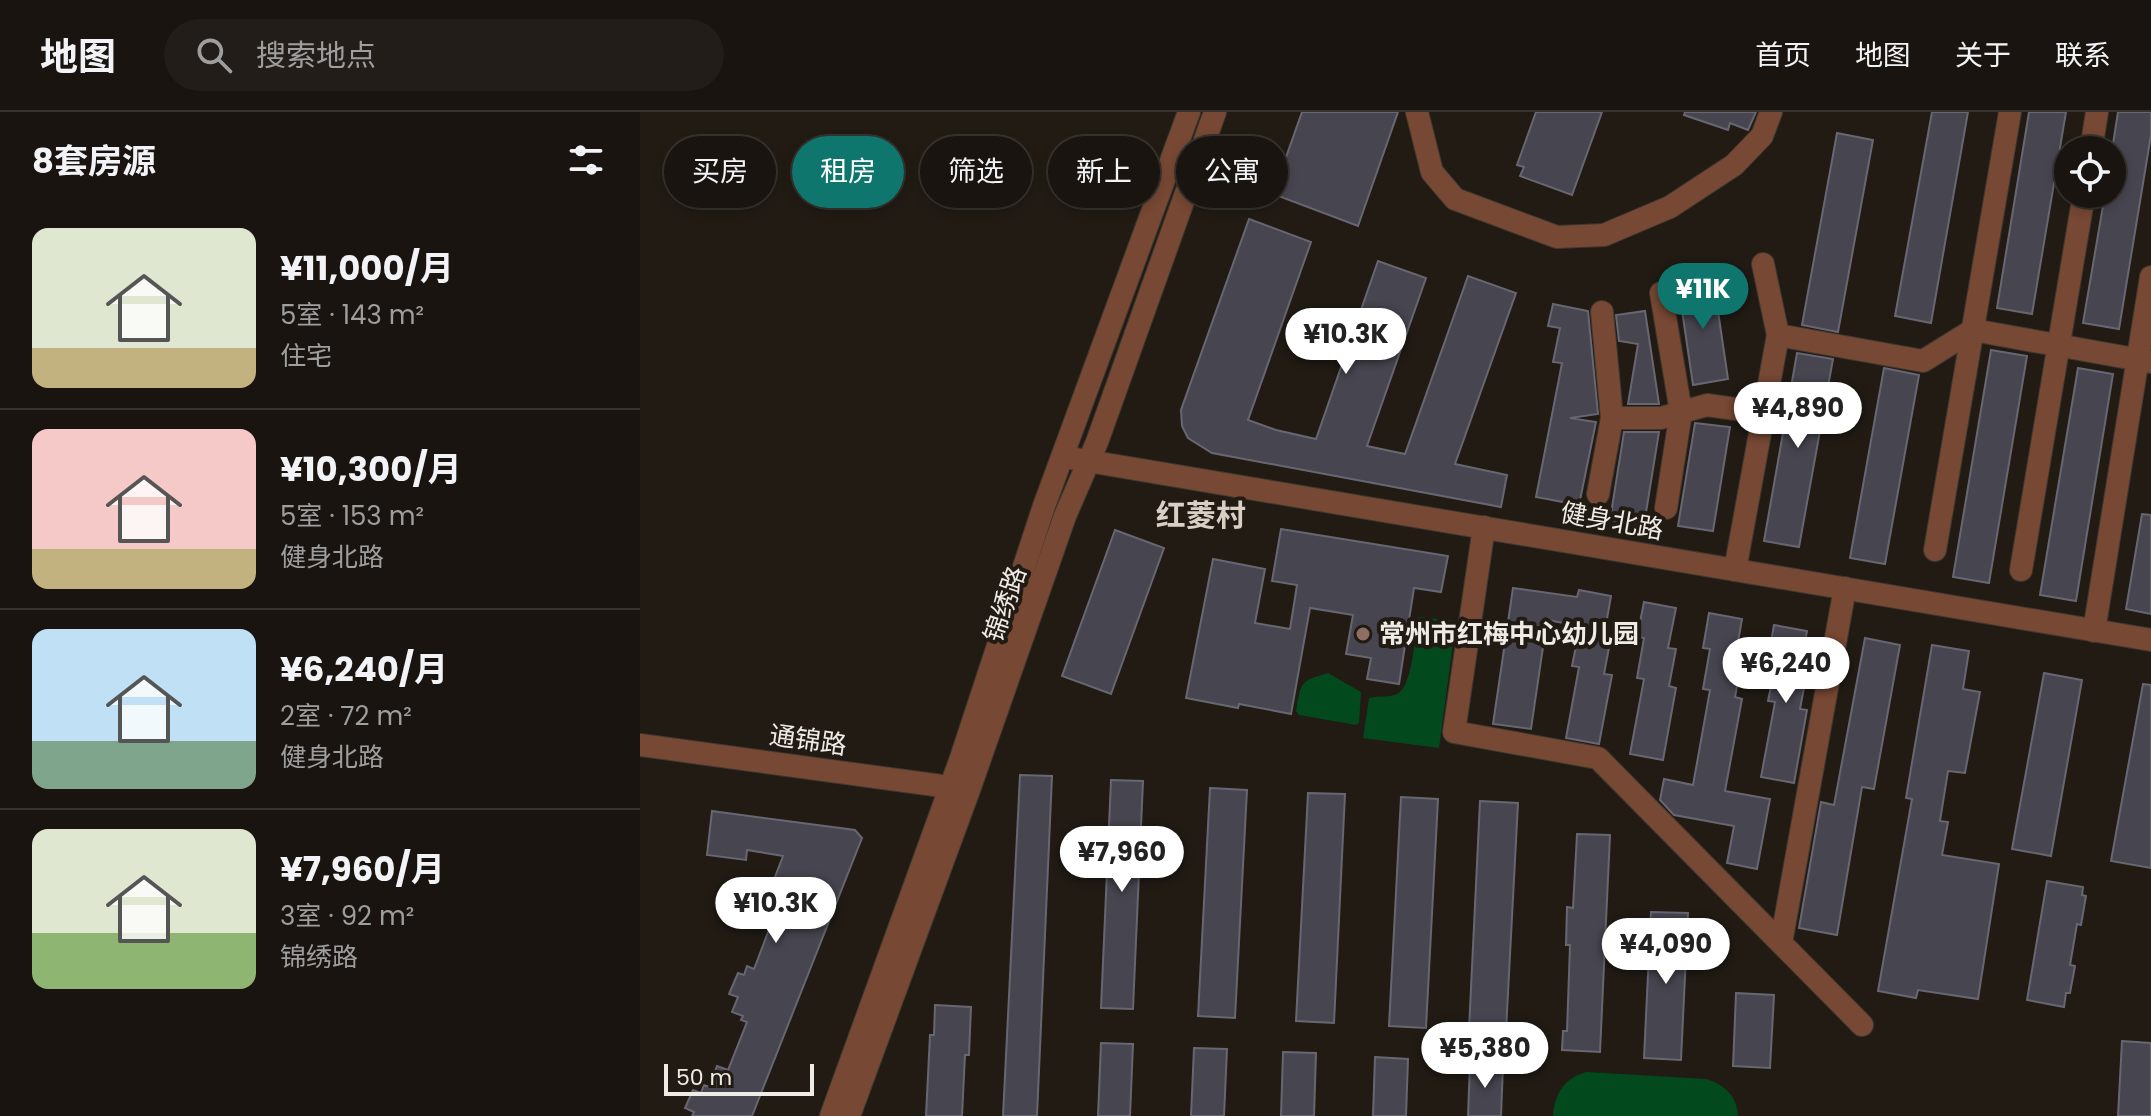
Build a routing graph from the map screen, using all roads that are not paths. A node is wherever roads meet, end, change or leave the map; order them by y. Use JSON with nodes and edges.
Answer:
{"nodes":[{"id":1,"x":1189,"y":112,"type":"edge"},
{"id":2,"x":1215,"y":112,"type":"edge"},
{"id":3,"x":1417,"y":112,"type":"edge"},
{"id":4,"x":1771,"y":112,"type":"edge"},
{"id":5,"x":2010,"y":112,"type":"edge"},
{"id":6,"x":2097,"y":112,"type":"edge"},
{"id":7,"x":2093,"y":136,"type":"edge"},
{"id":8,"x":2082,"y":208,"type":"edge"},
{"id":9,"x":1763,"y":264,"type":"dead end"},
{"id":10,"x":2151,"y":277,"type":"edge"},
{"id":11,"x":1661,"y":293,"type":"dead end"},
{"id":12,"x":1602,"y":312,"type":"dead end"},
{"id":13,"x":1973,"y":330,"type":"junction"},
{"id":14,"x":1778,"y":335,"type":"junction"},
{"id":15,"x":2058,"y":345,"type":"junction"},
{"id":16,"x":2145,"y":360,"type":"edge"},
{"id":17,"x":1681,"y":412,"type":"junction"},
{"id":18,"x":1764,"y":413,"type":"junction"},
{"id":19,"x":1612,"y":418,"type":"junction"},
{"id":20,"x":1064,"y":457,"type":"junction"},
{"id":21,"x":1089,"y":461,"type":"junction"},
{"id":22,"x":1598,"y":494,"type":"dead end"},
{"id":23,"x":1666,"y":508,"type":"dead end"},
{"id":24,"x":1484,"y":527,"type":"junction"},
{"id":25,"x":1935,"y":550,"type":"dead end"},
{"id":26,"x":1735,"y":570,"type":"junction"},
{"id":27,"x":2021,"y":570,"type":"dead end"},
{"id":28,"x":1845,"y":588,"type":"junction"},
{"id":29,"x":2094,"y":631,"type":"junction"},
{"id":30,"x":2151,"y":640,"type":"edge"},
{"id":31,"x":640,"y":745,"type":"edge"},
{"id":32,"x":960,"y":789,"type":"junction"},
{"id":33,"x":1781,"y":943,"type":"junction"},
{"id":34,"x":1862,"y":1025,"type":"dead end"},
{"id":35,"x":831,"y":1116,"type":"edge"},
{"id":36,"x":849,"y":1116,"type":"edge"}],
"edges":[{"from":1,"to":20,"type":"street","name":"锦绣路"},
{"from":2,"to":21,"type":"street","name":"锦绣路"},
{"from":3,"to":4,"type":"street"},
{"from":5,"to":13,"type":"street"},
{"from":6,"to":7,"type":"street"},
{"from":8,"to":15,"type":"street"},
{"from":9,"to":14,"type":"street"},
{"from":10,"to":16,"type":"street"},
{"from":11,"to":17,"type":"street"},
{"from":12,"to":19,"type":"street"},
{"from":13,"to":14,"type":"street"},
{"from":13,"to":15,"type":"street"},
{"from":13,"to":25,"type":"street"},
{"from":14,"to":18,"type":"street"},
{"from":15,"to":16,"type":"street"},
{"from":15,"to":27,"type":"street"},
{"from":16,"to":29,"type":"street"},
{"from":17,"to":18,"type":"street"},
{"from":17,"to":19,"type":"street"},
{"from":17,"to":23,"type":"street"},
{"from":18,"to":26,"type":"street"},
{"from":19,"to":22,"type":"street"},
{"from":20,"to":21,"type":"street","name":"健身北路"},
{"from":20,"to":32,"type":"street","name":"锦绣路"},
{"from":21,"to":24,"type":"street","name":"健身北路"},
{"from":21,"to":32,"type":"street","name":"锦绣路"},
{"from":24,"to":26,"type":"street","name":"健身北路"},
{"from":24,"to":33,"type":"street"},
{"from":26,"to":28,"type":"street","name":"健身北路"},
{"from":28,"to":29,"type":"street","name":"健身北路"},
{"from":28,"to":33,"type":"street"},
{"from":29,"to":30,"type":"street","name":"健身北路"},
{"from":31,"to":32,"type":"street","name":"通锦路"},
{"from":32,"to":35,"type":"street","name":"锦绣路"},
{"from":32,"to":36,"type":"street","name":"锦绣路"},
{"from":33,"to":34,"type":"street"}]}
